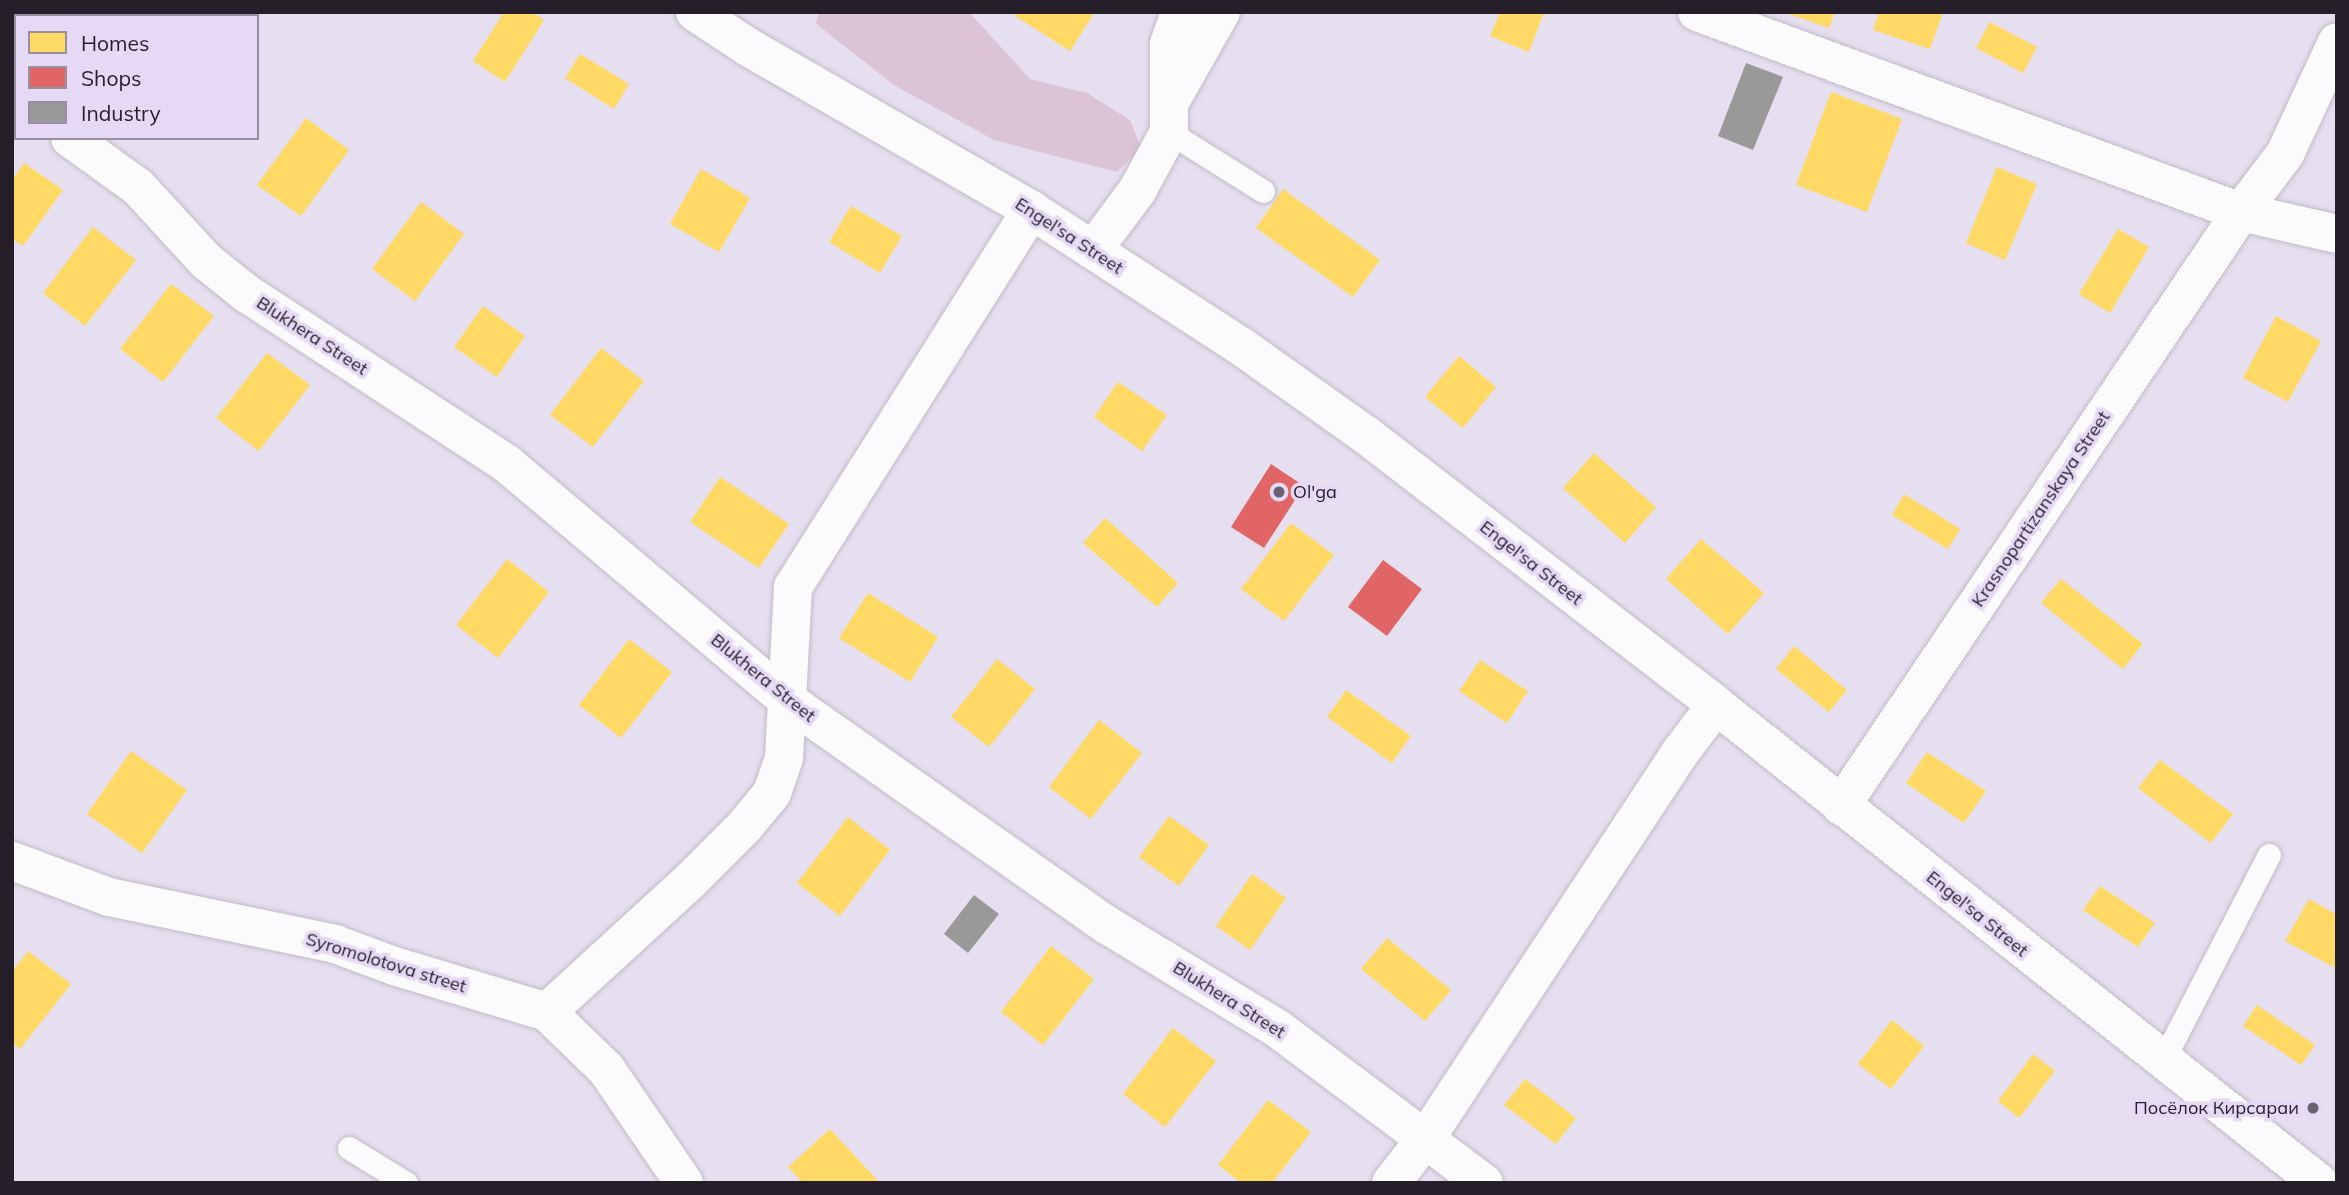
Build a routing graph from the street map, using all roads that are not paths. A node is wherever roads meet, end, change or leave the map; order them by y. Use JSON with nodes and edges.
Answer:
{"nodes":[{"id":1,"x":695,"y":12,"type":"edge"},
{"id":2,"x":1180,"y":12,"type":"edge"},
{"id":3,"x":1221,"y":12,"type":"edge"},
{"id":4,"x":1697,"y":12,"type":"edge"},
{"id":5,"x":2337,"y":43,"type":"edge"},
{"id":6,"x":1170,"y":116,"type":"junction"},
{"id":7,"x":73,"y":140,"type":"edge"},
{"id":8,"x":1264,"y":191,"type":"dead end"},
{"id":9,"x":1031,"y":210,"type":"junction"},
{"id":10,"x":2241,"y":212,"type":"junction"},
{"id":11,"x":2337,"y":234,"type":"edge"},
{"id":12,"x":1093,"y":250,"type":"junction"},
{"id":13,"x":788,"y":701,"type":"junction"},
{"id":14,"x":1716,"y":705,"type":"junction"},
{"id":15,"x":1841,"y":806,"type":"junction"},
{"id":16,"x":2269,"y":855,"type":"dead end"},
{"id":17,"x":12,"y":861,"type":"edge"},
{"id":18,"x":547,"y":1012,"type":"junction"},
{"id":19,"x":2162,"y":1062,"type":"junction"},
{"id":20,"x":1426,"y":1138,"type":"junction"},
{"id":21,"x":349,"y":1148,"type":"dead end"},
{"id":22,"x":406,"y":1183,"type":"edge"},
{"id":23,"x":684,"y":1183,"type":"edge"},
{"id":24,"x":1391,"y":1183,"type":"edge"},
{"id":25,"x":1485,"y":1183,"type":"edge"},
{"id":26,"x":2319,"y":1183,"type":"edge"}],
"edges":[{"from":1,"to":9,"type":"street","name":"Engel'sa Street"},
{"from":2,"to":6,"type":"street"},
{"from":3,"to":6,"type":"street"},
{"from":4,"to":10,"type":"street"},
{"from":5,"to":10,"type":"street","name":"Krasnopartizanskaya Street"},
{"from":6,"to":8,"type":"lane"},
{"from":6,"to":12,"type":"street"},
{"from":7,"to":13,"type":"street","name":"Blukhera Street"},
{"from":9,"to":12,"type":"street","name":"Engel'sa Street"},
{"from":9,"to":13,"type":"street"},
{"from":10,"to":11,"type":"street"},
{"from":10,"to":15,"type":"street","name":"Krasnopartizanskaya Street"},
{"from":12,"to":14,"type":"street","name":"Engel'sa Street"},
{"from":13,"to":18,"type":"street"},
{"from":13,"to":20,"type":"street","name":"Blukhera Street"},
{"from":14,"to":15,"type":"street","name":"Engel'sa Street"},
{"from":14,"to":20,"type":"street"},
{"from":15,"to":19,"type":"street","name":"Engel'sa Street"},
{"from":16,"to":19,"type":"lane"},
{"from":17,"to":18,"type":"street","name":"Syromolotova street"},
{"from":18,"to":23,"type":"street","name":"Syromolotova street"},
{"from":19,"to":26,"type":"street","name":"Engel'sa Street"},
{"from":20,"to":24,"type":"street"},
{"from":20,"to":25,"type":"street","name":"Blukhera Street"},
{"from":21,"to":22,"type":"lane"}]}
